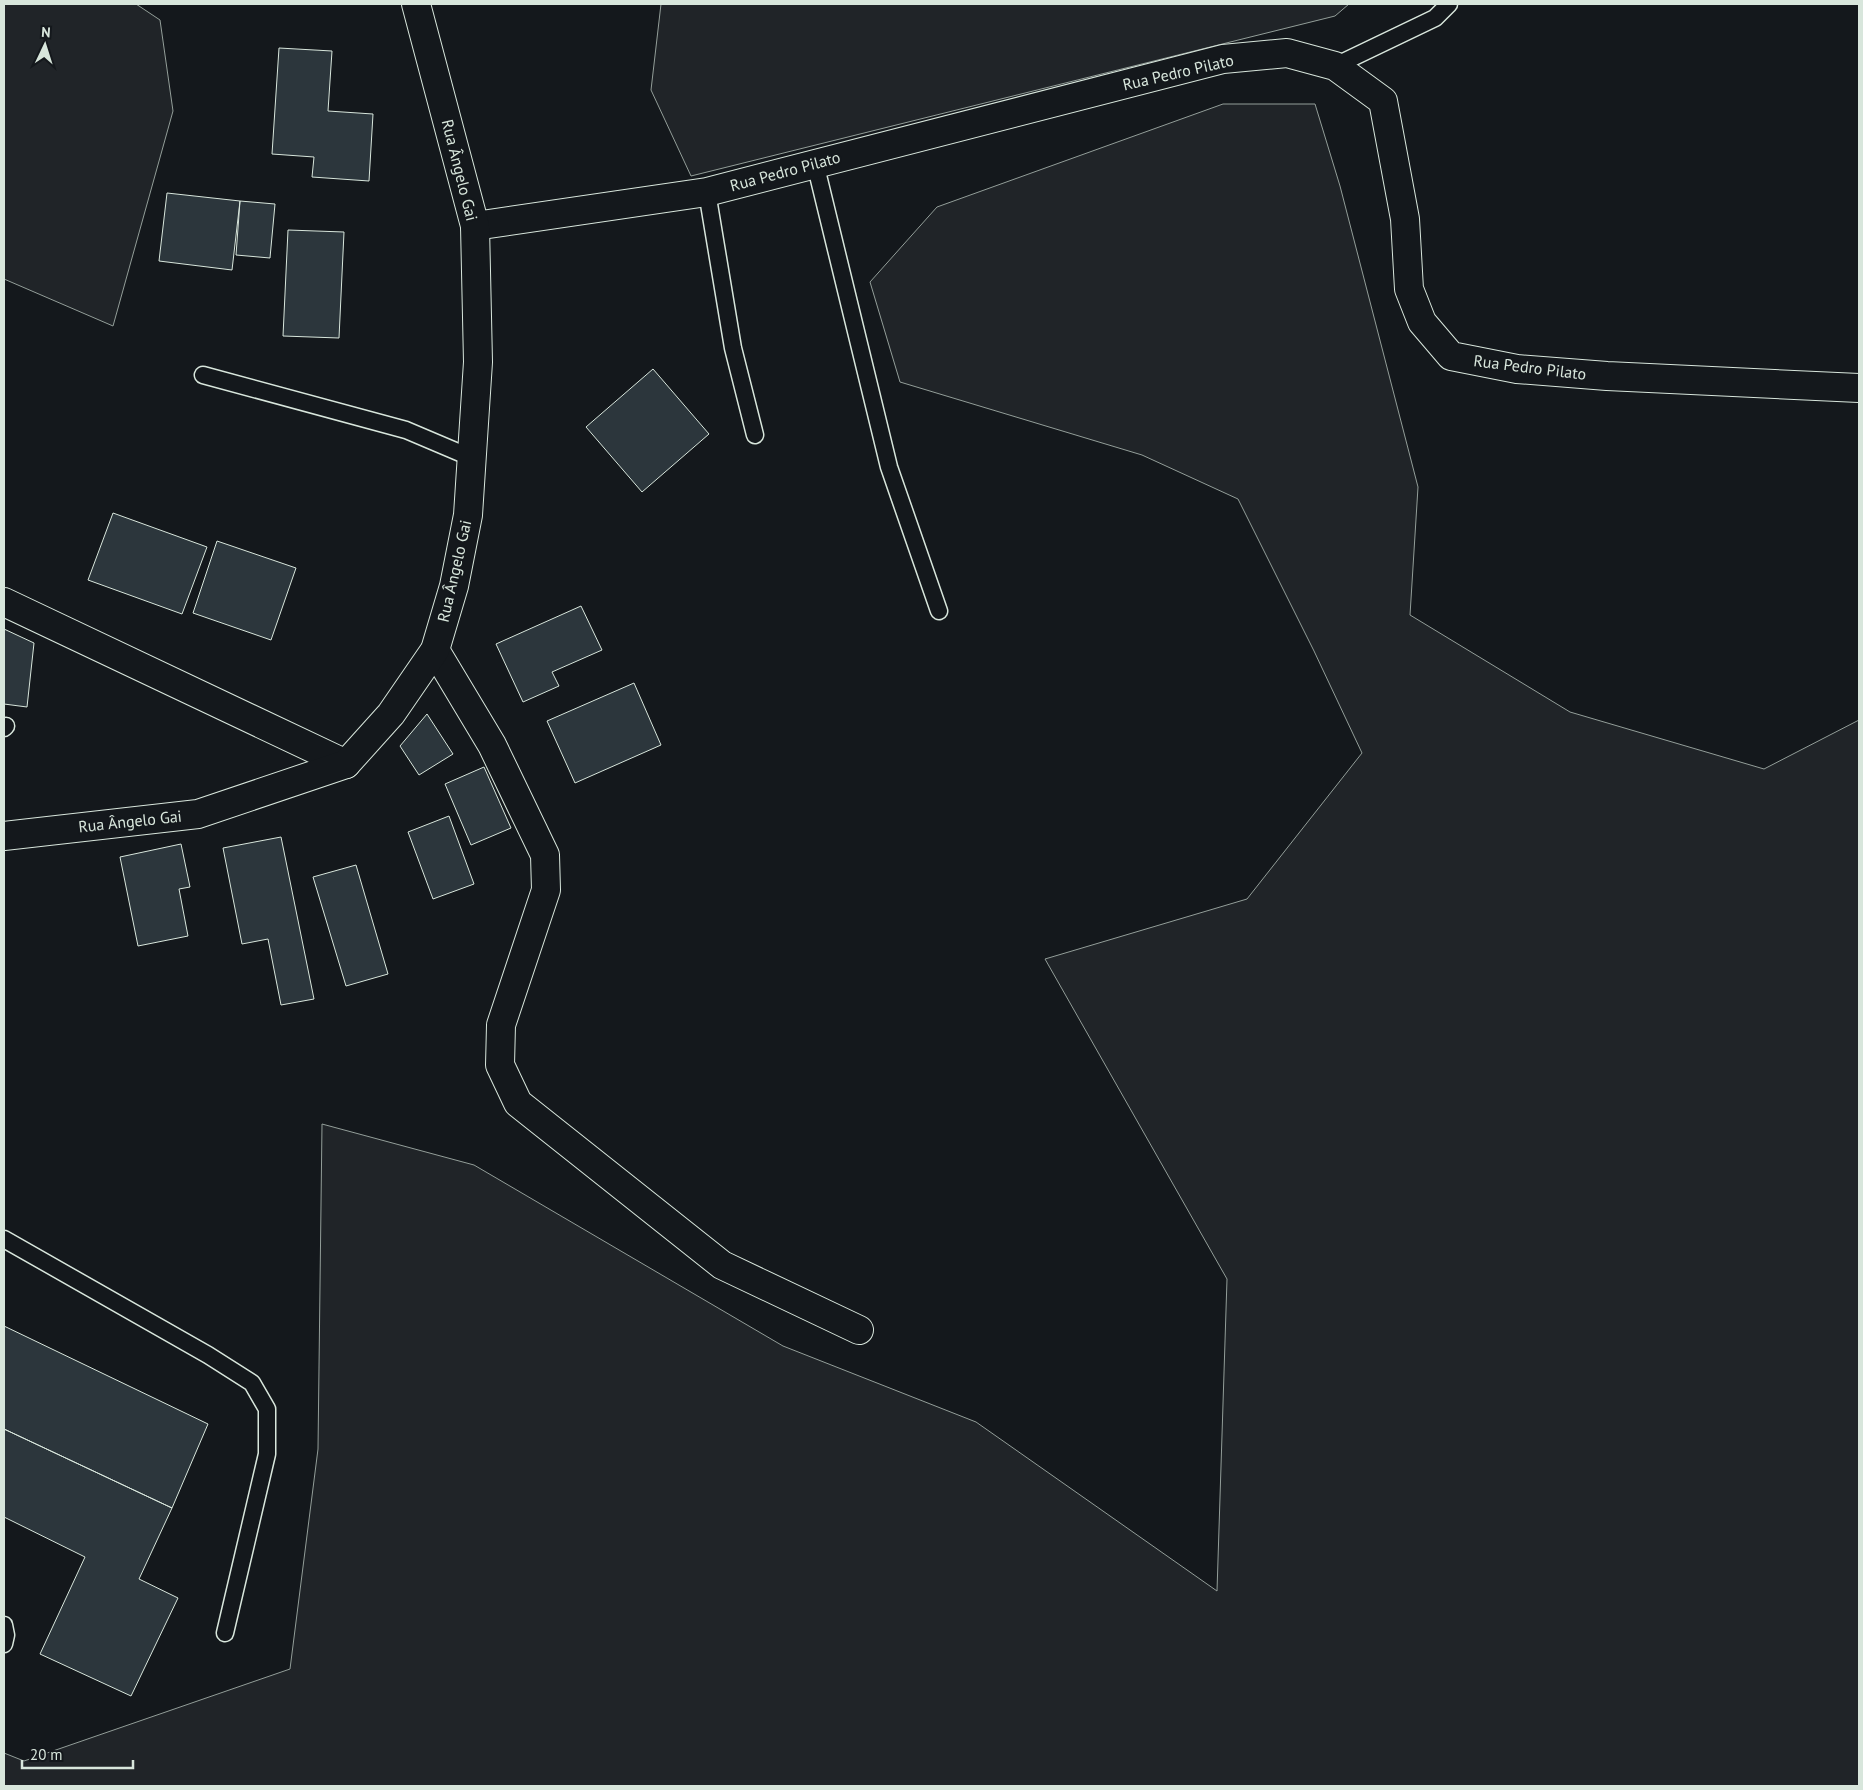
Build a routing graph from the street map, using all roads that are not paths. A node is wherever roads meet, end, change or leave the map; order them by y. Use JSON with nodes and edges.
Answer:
{"nodes":[{"id":1,"x":416,"y":4,"type":"edge"},
{"id":2,"x":1450,"y":4,"type":"edge"},
{"id":3,"x":1335,"y":66,"type":"junction"},
{"id":4,"x":815,"y":163,"type":"junction"},
{"id":5,"x":707,"y":192,"type":"junction"},
{"id":6,"x":475,"y":226,"type":"junction"},
{"id":7,"x":203,"y":374,"type":"dead end"},
{"id":8,"x":1859,"y":388,"type":"edge"},
{"id":9,"x":755,"y":435,"type":"dead end"},
{"id":10,"x":472,"y":458,"type":"junction"},
{"id":11,"x":4,"y":602,"type":"edge"},
{"id":12,"x":939,"y":612,"type":"dead end"},
{"id":13,"x":435,"y":650,"type":"junction"},
{"id":14,"x":346,"y":764,"type":"junction"},
{"id":15,"x":4,"y":836,"type":"edge"},
{"id":16,"x":4,"y":1239,"type":"edge"},
{"id":17,"x":859,"y":1330,"type":"dead end"},
{"id":18,"x":4,"y":1625,"type":"edge"},
{"id":19,"x":225,"y":1632,"type":"dead end"},
{"id":20,"x":4,"y":1644,"type":"edge"}],
"edges":[{"from":1,"to":6,"type":"street","name":"Rua Ângelo Gai"},
{"from":2,"to":3,"type":"lane"},
{"from":3,"to":4,"type":"street","name":"Rua Pedro Pilato"},
{"from":3,"to":8,"type":"street","name":"Rua Pedro Pilato"},
{"from":4,"to":5,"type":"street","name":"Rua Pedro Pilato"},
{"from":4,"to":12,"type":"lane"},
{"from":5,"to":6,"type":"street","name":"Rua Pedro Pilato"},
{"from":5,"to":9,"type":"lane"},
{"from":6,"to":10,"type":"street","name":"Rua Ângelo Gai"},
{"from":7,"to":10,"type":"lane"},
{"from":10,"to":13,"type":"street","name":"Rua Ângelo Gai"},
{"from":11,"to":14,"type":"street"},
{"from":13,"to":14,"type":"street","name":"Rua Ângelo Gai"},
{"from":13,"to":17,"type":"street"},
{"from":14,"to":15,"type":"street","name":"Rua Ângelo Gai"},
{"from":16,"to":19,"type":"lane"},
{"from":18,"to":20,"type":"lane"}]}
